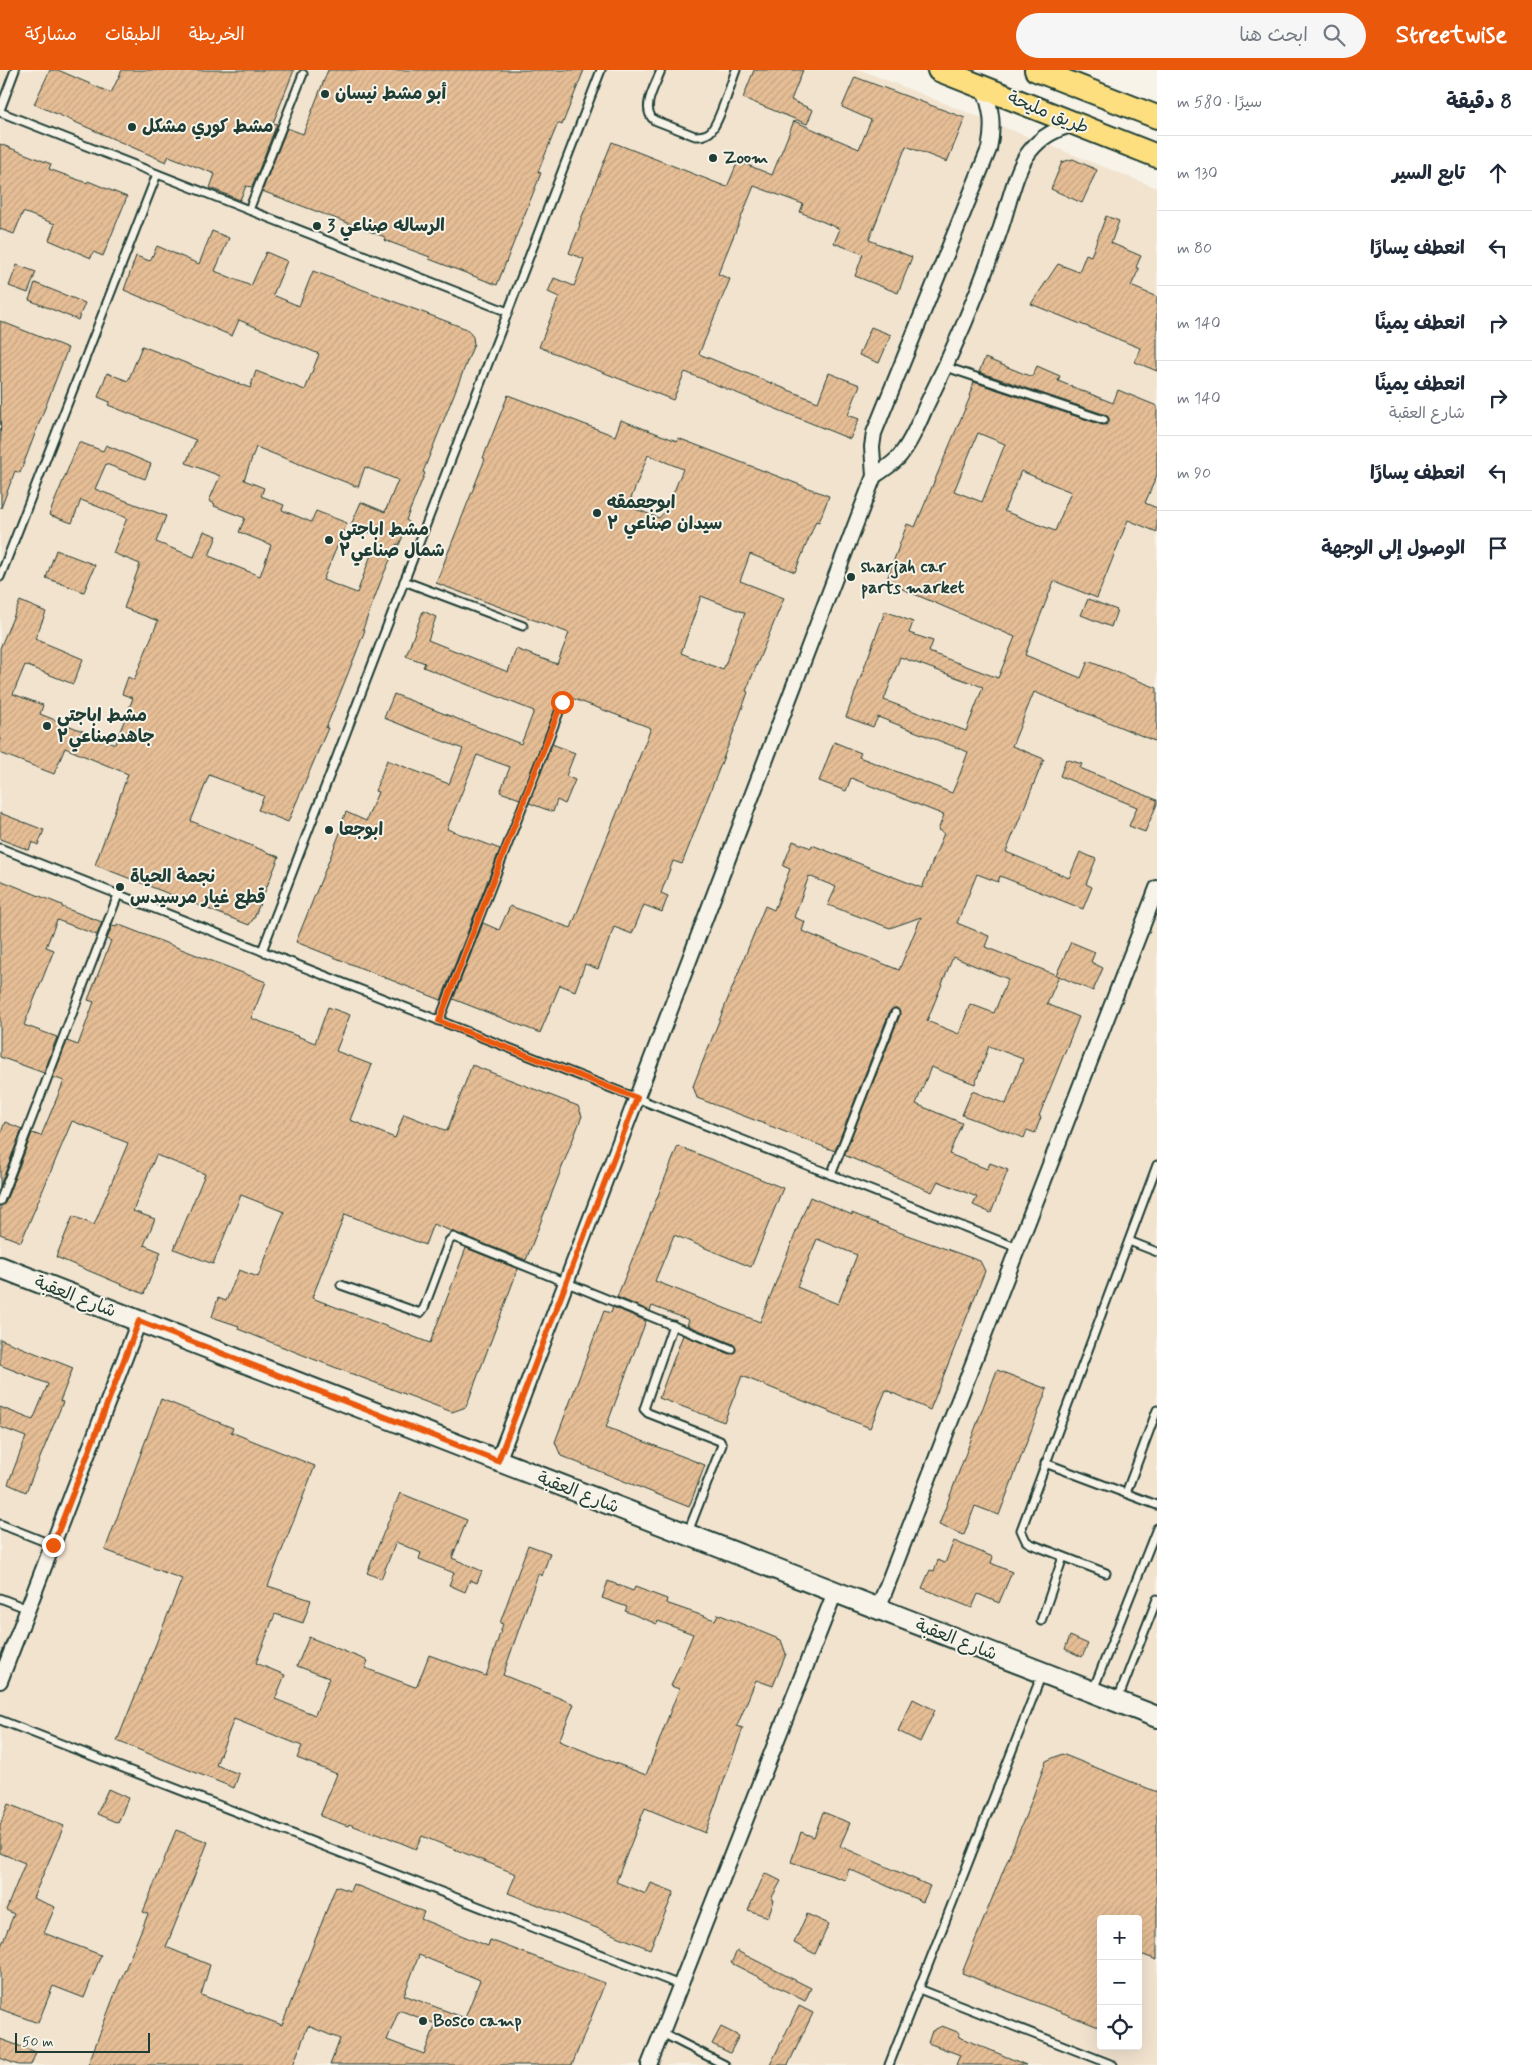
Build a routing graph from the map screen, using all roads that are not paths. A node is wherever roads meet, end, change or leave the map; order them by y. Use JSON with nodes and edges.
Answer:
{"nodes":[{"id":1,"x":16,"y":70,"type":"edge"},
{"id":2,"x":601,"y":70,"type":"edge"},
{"id":3,"x":661,"y":70,"type":"edge"},
{"id":4,"x":736,"y":70,"type":"edge"},
{"id":5,"x":939,"y":70,"type":"edge"},
{"id":6,"x":1036,"y":70,"type":"edge"},
{"id":7,"x":303,"y":74,"type":"dead end"},
{"id":8,"x":983,"y":87,"type":"junction"},
{"id":9,"x":0,"y":111,"type":"edge"},
{"id":10,"x":1157,"y":117,"type":"edge"},
{"id":11,"x":1074,"y":124,"type":"junction"},
{"id":12,"x":1157,"y":156,"type":"edge"},
{"id":13,"x":157,"y":174,"type":"junction"},
{"id":14,"x":249,"y":210,"type":"junction"},
{"id":15,"x":508,"y":312,"type":"junction"},
{"id":16,"x":946,"y":367,"type":"junction"},
{"id":17,"x":1104,"y":420,"type":"dead end"},
{"id":18,"x":874,"y":476,"type":"junction"},
{"id":19,"x":0,"y":577,"type":"edge"},
{"id":20,"x":404,"y":581,"type":"junction"},
{"id":21,"x":522,"y":626,"type":"dead end"},
{"id":22,"x":562,"y":702,"type":"dead end"},
{"id":23,"x":0,"y":848,"type":"edge"},
{"id":24,"x":1157,"y":888,"type":"edge"},
{"id":25,"x":118,"y":895,"type":"junction"},
{"id":26,"x":262,"y":951,"type":"junction"},
{"id":27,"x":895,"y":1013,"type":"dead end"},
{"id":28,"x":439,"y":1021,"type":"junction"},
{"id":29,"x":637,"y":1098,"type":"junction"},
{"id":30,"x":1157,"y":1164,"type":"edge"},
{"id":31,"x":831,"y":1175,"type":"junction"},
{"id":32,"x":0,"y":1201,"type":"edge"},
{"id":33,"x":1129,"y":1241,"type":"junction"},
{"id":34,"x":1018,"y":1248,"type":"junction"},
{"id":35,"x":1157,"y":1252,"type":"edge"},
{"id":36,"x":0,"y":1267,"type":"edge"},
{"id":37,"x":566,"y":1282,"type":"junction"},
{"id":38,"x":342,"y":1285,"type":"dead end"},
{"id":39,"x":139,"y":1321,"type":"junction"},
{"id":40,"x":673,"y":1326,"type":"junction"},
{"id":41,"x":731,"y":1349,"type":"dead end"},
{"id":42,"x":1157,"y":1410,"type":"edge"},
{"id":43,"x":498,"y":1461,"type":"junction"},
{"id":44,"x":1045,"y":1463,"type":"junction"},
{"id":45,"x":1126,"y":1493,"type":"junction"},
{"id":46,"x":1157,"y":1505,"type":"edge"},
{"id":47,"x":0,"y":1524,"type":"edge"},
{"id":48,"x":1157,"y":1528,"type":"edge"},
{"id":49,"x":687,"y":1535,"type":"junction"},
{"id":50,"x":53,"y":1545,"type":"junction"},
{"id":51,"x":1063,"y":1557,"type":"junction"},
{"id":52,"x":1106,"y":1573,"type":"dead end"},
{"id":53,"x":835,"y":1592,"type":"junction"},
{"id":54,"x":0,"y":1598,"type":"edge"},
{"id":55,"x":1157,"y":1600,"type":"edge"},
{"id":56,"x":28,"y":1609,"type":"junction"},
{"id":57,"x":878,"y":1609,"type":"junction"},
{"id":58,"x":1041,"y":1621,"type":"dead end"},
{"id":59,"x":1042,"y":1673,"type":"junction"},
{"id":60,"x":0,"y":1680,"type":"edge"},
{"id":61,"x":1092,"y":1692,"type":"junction"},
{"id":62,"x":1118,"y":1702,"type":"junction"},
{"id":63,"x":1157,"y":1717,"type":"edge"},
{"id":64,"x":0,"y":1720,"type":"edge"},
{"id":65,"x":680,"y":1985,"type":"junction"},
{"id":66,"x":919,"y":1989,"type":"junction"},
{"id":67,"x":662,"y":2033,"type":"junction"},
{"id":68,"x":649,"y":2065,"type":"edge"},
{"id":69,"x":725,"y":2065,"type":"edge"},
{"id":70,"x":889,"y":2065,"type":"edge"},
{"id":71,"x":1113,"y":2065,"type":"edge"}],
"edges":[{"from":1,"to":9,"type":"lane"},
{"from":2,"to":15,"type":"lane"},
{"from":3,"to":4,"type":"lane"},
{"from":5,"to":8,"type":"main road","name":"طريق مليحة"},
{"from":6,"to":10,"type":"main road","name":"طريق مليحة"},
{"from":7,"to":14,"type":"lane"},
{"from":8,"to":11,"type":"main road","name":"طريق مليحة"},
{"from":8,"to":18,"type":"street"},
{"from":9,"to":13,"type":"lane"},
{"from":11,"to":12,"type":"main road","name":"طريق مليحة"},
{"from":11,"to":16,"type":"street"},
{"from":13,"to":14,"type":"lane"},
{"from":13,"to":19,"type":"lane"},
{"from":14,"to":15,"type":"lane"},
{"from":15,"to":20,"type":"lane"},
{"from":16,"to":17,"type":"lane"},
{"from":16,"to":18,"type":"street"},
{"from":18,"to":29,"type":"street"},
{"from":20,"to":21,"type":"lane"},
{"from":20,"to":26,"type":"lane"},
{"from":22,"to":28,"type":"lane"},
{"from":23,"to":25,"type":"lane"},
{"from":24,"to":34,"type":"street"},
{"from":25,"to":26,"type":"lane"},
{"from":25,"to":32,"type":"lane"},
{"from":26,"to":28,"type":"lane"},
{"from":27,"to":31,"type":"lane"},
{"from":28,"to":29,"type":"lane"},
{"from":29,"to":31,"type":"lane"},
{"from":29,"to":37,"type":"street"},
{"from":30,"to":33,"type":"lane"},
{"from":31,"to":34,"type":"lane"},
{"from":33,"to":35,"type":"lane"},
{"from":33,"to":44,"type":"lane"},
{"from":34,"to":57,"type":"street"},
{"from":36,"to":39,"type":"street","name":"شارع العقبة"},
{"from":37,"to":38,"type":"lane"},
{"from":37,"to":40,"type":"lane"},
{"from":37,"to":43,"type":"street"},
{"from":39,"to":43,"type":"street","name":"شارع العقبة"},
{"from":39,"to":50,"type":"street"},
{"from":40,"to":41,"type":"lane"},
{"from":40,"to":49,"type":"lane"},
{"from":42,"to":45,"type":"lane"},
{"from":43,"to":49,"type":"street","name":"شارع العقبة"},
{"from":44,"to":45,"type":"lane"},
{"from":44,"to":51,"type":"lane"},
{"from":45,"to":46,"type":"lane"},
{"from":47,"to":50,"type":"lane"},
{"from":48,"to":61,"type":"lane"},
{"from":49,"to":53,"type":"street","name":"شارع العقبة"},
{"from":50,"to":56,"type":"street"},
{"from":51,"to":52,"type":"lane"},
{"from":51,"to":58,"type":"lane"},
{"from":53,"to":57,"type":"street","name":"شارع العقبة"},
{"from":53,"to":65,"type":"street"},
{"from":54,"to":56,"type":"lane"},
{"from":55,"to":62,"type":"lane"},
{"from":56,"to":60,"type":"street"},
{"from":57,"to":59,"type":"street","name":"شارع العقبة"},
{"from":59,"to":61,"type":"street","name":"شارع العقبة"},
{"from":59,"to":66,"type":"lane"},
{"from":61,"to":62,"type":"street","name":"شارع العقبة"},
{"from":62,"to":63,"type":"street","name":"شارع العقبة"},
{"from":64,"to":65,"type":"lane"},
{"from":65,"to":67,"type":"street"},
{"from":66,"to":70,"type":"lane"},
{"from":66,"to":71,"type":"lane"},
{"from":67,"to":68,"type":"street"},
{"from":67,"to":69,"type":"lane"}]}
